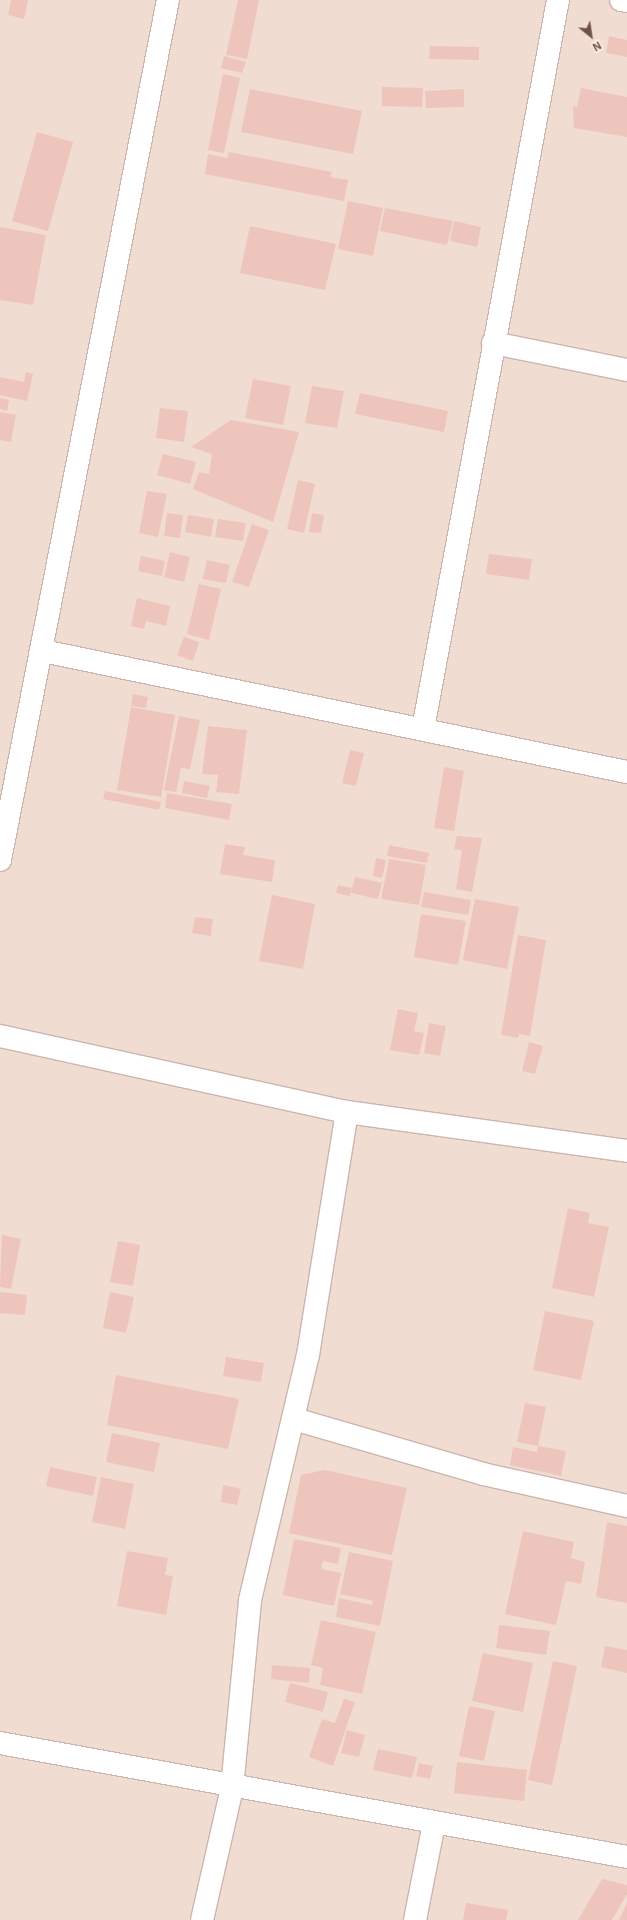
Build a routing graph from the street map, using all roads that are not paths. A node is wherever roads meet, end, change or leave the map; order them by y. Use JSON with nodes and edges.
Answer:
{"nodes":[{"id":1,"x":168,"y":0,"type":"edge"},
{"id":2,"x":558,"y":0,"type":"edge"},
{"id":3,"x":621,"y":0,"type":"edge"},
{"id":4,"x":627,"y":1,"type":"edge"},
{"id":5,"x":493,"y":343,"type":"junction"},
{"id":6,"x":627,"y":370,"type":"edge"},
{"id":7,"x":43,"y":651,"type":"junction"},
{"id":8,"x":423,"y":729,"type":"junction"},
{"id":9,"x":627,"y":772,"type":"edge"},
{"id":10,"x":0,"y":860,"type":"edge"},
{"id":11,"x":0,"y":1036,"type":"edge"},
{"id":12,"x":347,"y":1112,"type":"junction"},
{"id":13,"x":627,"y":1151,"type":"edge"},
{"id":14,"x":294,"y":1419,"type":"junction"},
{"id":15,"x":627,"y":1506,"type":"edge"},
{"id":16,"x":0,"y":1743,"type":"edge"},
{"id":17,"x":232,"y":1788,"type":"junction"},
{"id":18,"x":434,"y":1823,"type":"junction"},
{"id":19,"x":627,"y":1857,"type":"edge"},
{"id":20,"x":202,"y":1920,"type":"edge"},
{"id":21,"x":415,"y":1920,"type":"edge"}],
"edges":[{"from":1,"to":7,"type":"street"},
{"from":2,"to":5,"type":"street"},
{"from":3,"to":4,"type":"street"},
{"from":5,"to":6,"type":"street"},
{"from":5,"to":8,"type":"street"},
{"from":7,"to":8,"type":"street"},
{"from":7,"to":10,"type":"street"},
{"from":8,"to":9,"type":"street"},
{"from":11,"to":12,"type":"street"},
{"from":12,"to":13,"type":"street"},
{"from":12,"to":14,"type":"street"},
{"from":14,"to":15,"type":"street"},
{"from":14,"to":17,"type":"street"},
{"from":16,"to":17,"type":"street"},
{"from":17,"to":18,"type":"street"},
{"from":17,"to":20,"type":"street"},
{"from":18,"to":19,"type":"street"},
{"from":18,"to":21,"type":"street"}]}
